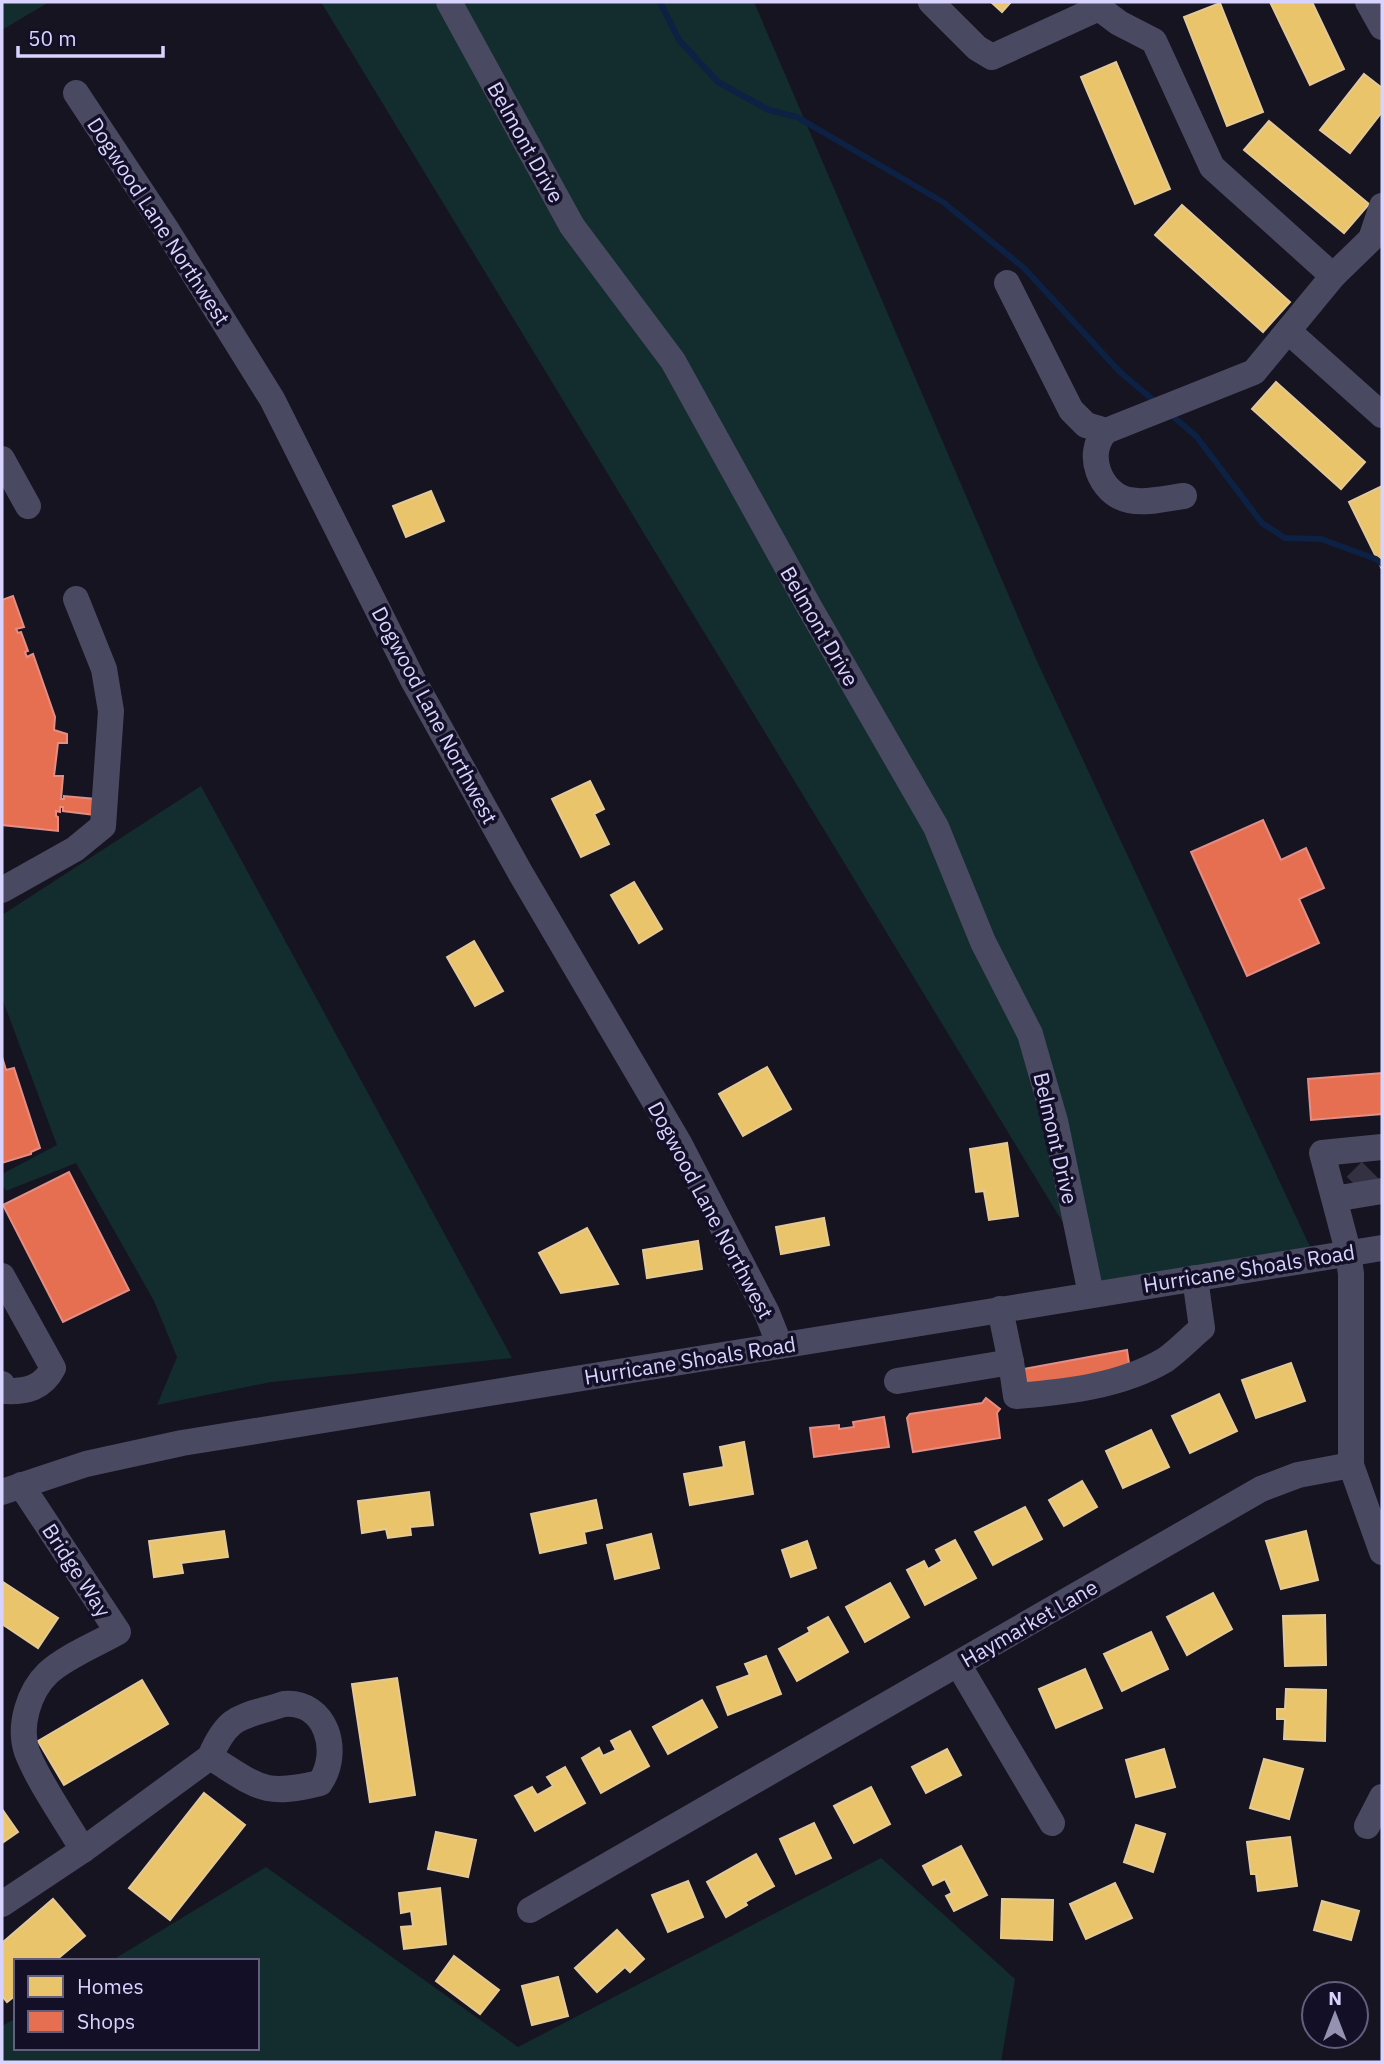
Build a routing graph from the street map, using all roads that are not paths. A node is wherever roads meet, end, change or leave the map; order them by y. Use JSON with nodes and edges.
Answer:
{"nodes":[{"id":1,"x":449,"y":2,"type":"edge"},
{"id":2,"x":931,"y":2,"type":"edge"},
{"id":3,"x":1368,"y":2,"type":"edge"},
{"id":4,"x":1099,"y":5,"type":"edge"},
{"id":5,"x":1382,"y":27,"type":"edge"},
{"id":6,"x":76,"y":93,"type":"dead end"},
{"id":7,"x":1382,"y":206,"type":"edge"},
{"id":8,"x":1334,"y":276,"type":"junction"},
{"id":9,"x":1007,"y":283,"type":"dead end"},
{"id":10,"x":1287,"y":331,"type":"junction"},
{"id":11,"x":1382,"y":415,"type":"edge"},
{"id":12,"x":1106,"y":430,"type":"junction"},
{"id":13,"x":2,"y":459,"type":"edge"},
{"id":14,"x":1184,"y":496,"type":"dead end"},
{"id":15,"x":28,"y":506,"type":"dead end"},
{"id":16,"x":76,"y":599,"type":"dead end"},
{"id":17,"x":2,"y":890,"type":"edge"},
{"id":18,"x":1382,"y":1147,"type":"edge"},
{"id":19,"x":1362,"y":1185,"type":"edge"},
{"id":20,"x":1382,"y":1248,"type":"edge"},
{"id":21,"x":1348,"y":1251,"type":"junction"},
{"id":22,"x":2,"y":1276,"type":"edge"},
{"id":23,"x":1195,"y":1278,"type":"junction"},
{"id":24,"x":1091,"y":1294,"type":"junction"},
{"id":25,"x":1000,"y":1309,"type":"junction"},
{"id":26,"x":780,"y":1346,"type":"junction"},
{"id":27,"x":1011,"y":1362,"type":"junction"},
{"id":28,"x":897,"y":1381,"type":"dead end"},
{"id":29,"x":2,"y":1384,"type":"edge"},
{"id":30,"x":1351,"y":1465,"type":"junction"},
{"id":31,"x":11,"y":1488,"type":"edge"},
{"id":32,"x":1382,"y":1552,"type":"edge"},
{"id":33,"x":958,"y":1664,"type":"junction"},
{"id":34,"x":210,"y":1757,"type":"dead end"},
{"id":35,"x":1382,"y":1797,"type":"edge"},
{"id":36,"x":1052,"y":1824,"type":"dead end"},
{"id":37,"x":1367,"y":1826,"type":"dead end"},
{"id":38,"x":83,"y":1850,"type":"junction"},
{"id":39,"x":2,"y":1904,"type":"edge"},
{"id":40,"x":530,"y":1910,"type":"dead end"}],
"edges":[{"from":1,"to":24,"type":"street","name":"Belmont Drive"},
{"from":2,"to":4,"type":"street"},
{"from":3,"to":5,"type":"street"},
{"from":4,"to":8,"type":"street"},
{"from":6,"to":26,"type":"street","name":"Dogwood Lane Northwest"},
{"from":7,"to":8,"type":"street"},
{"from":8,"to":10,"type":"street"},
{"from":9,"to":12,"type":"street"},
{"from":10,"to":11,"type":"street"},
{"from":10,"to":12,"type":"street"},
{"from":12,"to":14,"type":"street"},
{"from":13,"to":15,"type":"street"},
{"from":16,"to":17,"type":"street"},
{"from":18,"to":19,"type":"street"},
{"from":19,"to":21,"type":"street"},
{"from":20,"to":21,"type":"street","name":"Hurricane Shoals Road"},
{"from":21,"to":23,"type":"street","name":"Hurricane Shoals Road"},
{"from":21,"to":30,"type":"street"},
{"from":22,"to":29,"type":"street"},
{"from":23,"to":24,"type":"street","name":"Hurricane Shoals Road"},
{"from":23,"to":27,"type":"street"},
{"from":24,"to":25,"type":"street","name":"Hurricane Shoals Road"},
{"from":25,"to":26,"type":"street","name":"Hurricane Shoals Road"},
{"from":25,"to":27,"type":"street"},
{"from":26,"to":31,"type":"street","name":"Hurricane Shoals Road"},
{"from":27,"to":28,"type":"street"},
{"from":30,"to":32,"type":"street"},
{"from":30,"to":33,"type":"street","name":"Haymarket Lane"},
{"from":31,"to":38,"type":"street","name":"Bridge Way"},
{"from":33,"to":36,"type":"street"},
{"from":33,"to":40,"type":"street","name":"Haymarket Lane"},
{"from":34,"to":38,"type":"street"},
{"from":35,"to":37,"type":"street"},
{"from":38,"to":39,"type":"street"}]}
